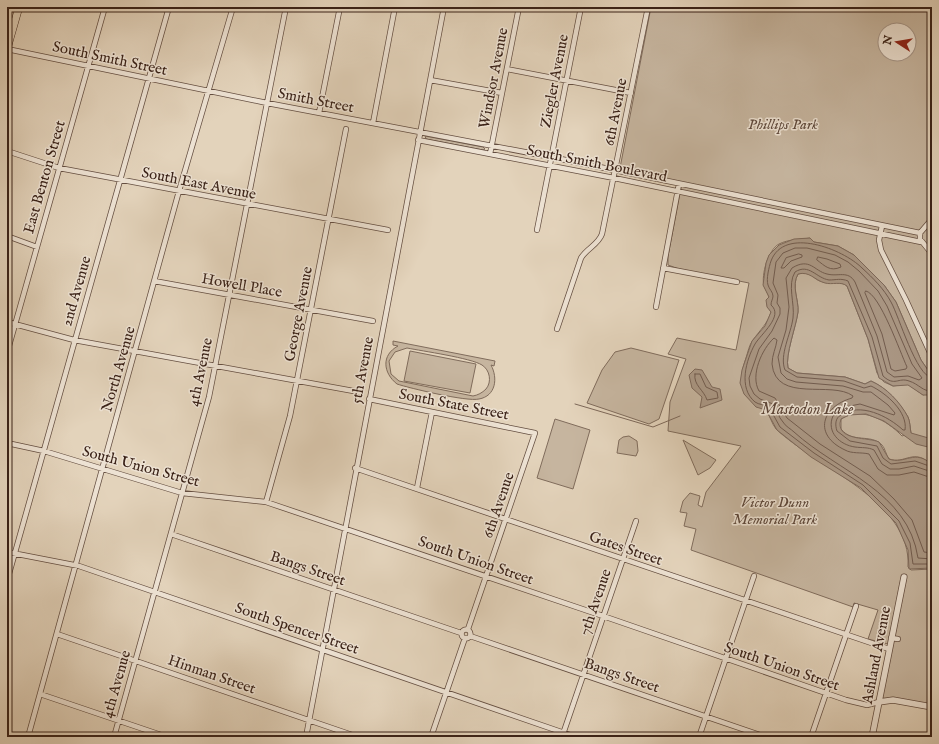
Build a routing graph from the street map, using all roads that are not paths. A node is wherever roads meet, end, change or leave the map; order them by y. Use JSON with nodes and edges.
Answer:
{"nodes":[{"id":1,"x":19,"y":7,"type":"edge"},
{"id":2,"x":105,"y":7,"type":"edge"},
{"id":3,"x":169,"y":7,"type":"edge"},
{"id":4,"x":233,"y":7,"type":"edge"},
{"id":5,"x":286,"y":7,"type":"edge"},
{"id":6,"x":340,"y":7,"type":"edge"},
{"id":7,"x":395,"y":7,"type":"edge"},
{"id":8,"x":444,"y":7,"type":"edge"},
{"id":9,"x":519,"y":7,"type":"edge"},
{"id":10,"x":580,"y":7,"type":"edge"},
{"id":11,"x":648,"y":7,"type":"edge"},
{"id":12,"x":7,"y":49,"type":"edge"},
{"id":13,"x":88,"y":66,"type":"junction"},
{"id":14,"x":507,"y":69,"type":"junction"},
{"id":15,"x":149,"y":78,"type":"junction"},
{"id":16,"x":430,"y":80,"type":"junction"},
{"id":17,"x":566,"y":80,"type":"junction"},
{"id":18,"x":209,"y":90,"type":"junction"},
{"id":19,"x":502,"y":93,"type":"junction"},
{"id":20,"x":631,"y":93,"type":"junction"},
{"id":21,"x":268,"y":103,"type":"junction"},
{"id":22,"x":319,"y":113,"type":"junction"},
{"id":23,"x":373,"y":123,"type":"junction"},
{"id":24,"x":346,"y":129,"type":"dead end"},
{"id":25,"x":420,"y":132,"type":"junction"},
{"id":26,"x":418,"y":140,"type":"junction"},
{"id":27,"x":492,"y":146,"type":"junction"},
{"id":28,"x":7,"y":151,"type":"edge"},
{"id":29,"x":490,"y":154,"type":"junction"},
{"id":30,"x":551,"y":157,"type":"junction"},
{"id":31,"x":549,"y":166,"type":"junction"},
{"id":32,"x":59,"y":168,"type":"junction"},
{"id":33,"x":615,"y":171,"type":"junction"},
{"id":34,"x":614,"y":178,"type":"junction"},
{"id":35,"x":119,"y":180,"type":"junction"},
{"id":36,"x":679,"y":184,"type":"junction"},
{"id":37,"x":179,"y":191,"type":"junction"},
{"id":38,"x":678,"y":192,"type":"junction"},
{"id":39,"x":772,"y":203,"type":"junction"},
{"id":40,"x":247,"y":204,"type":"junction"},
{"id":41,"x":770,"y":211,"type":"junction"},
{"id":42,"x":328,"y":219,"type":"junction"},
{"id":43,"x":932,"y":219,"type":"edge"},
{"id":44,"x":882,"y":226,"type":"junction"},
{"id":45,"x":388,"y":230,"type":"dead end"},
{"id":46,"x":537,"y":230,"type":"dead end"},
{"id":47,"x":881,"y":233,"type":"junction"},
{"id":48,"x":920,"y":233,"type":"junction"},
{"id":49,"x":7,"y":236,"type":"edge"},
{"id":50,"x":921,"y":242,"type":"junction"},
{"id":51,"x":37,"y":246,"type":"junction"},
{"id":52,"x":932,"y":254,"type":"edge"},
{"id":53,"x":663,"y":268,"type":"junction"},
{"id":54,"x":154,"y":281,"type":"junction"},
{"id":55,"x":738,"y":282,"type":"dead end"},
{"id":56,"x":229,"y":295,"type":"junction"},
{"id":57,"x":656,"y":307,"type":"dead end"},
{"id":58,"x":311,"y":310,"type":"junction"},
{"id":59,"x":373,"y":321,"type":"dead end"},
{"id":60,"x":7,"y":322,"type":"edge"},
{"id":61,"x":15,"y":324,"type":"junction"},
{"id":62,"x":557,"y":329,"type":"dead end"},
{"id":63,"x":74,"y":340,"type":"junction"},
{"id":64,"x":135,"y":351,"type":"junction"},
{"id":65,"x":7,"y":353,"type":"edge"},
{"id":66,"x":932,"y":358,"type":"edge"},
{"id":67,"x":215,"y":366,"type":"junction"},
{"id":68,"x":297,"y":382,"type":"junction"},
{"id":69,"x":360,"y":392,"type":"dead end"},
{"id":70,"x":369,"y":399,"type":"junction"},
{"id":71,"x":432,"y":412,"type":"junction"},
{"id":72,"x":535,"y":433,"type":"joint"},
{"id":73,"x":7,"y":443,"type":"edge"},
{"id":74,"x":44,"y":451,"type":"junction"},
{"id":75,"x":102,"y":468,"type":"junction"},
{"id":76,"x":355,"y":468,"type":"junction"},
{"id":77,"x":417,"y":488,"type":"junction"},
{"id":78,"x":182,"y":493,"type":"junction"},
{"id":79,"x":266,"y":502,"type":"junction"},
{"id":80,"x":506,"y":520,"type":"junction"},
{"id":81,"x":636,"y":521,"type":"dead end"},
{"id":82,"x":344,"y":528,"type":"junction"},
{"id":83,"x":171,"y":534,"type":"junction"},
{"id":84,"x":7,"y":552,"type":"edge"},
{"id":85,"x":15,"y":554,"type":"junction"},
{"id":86,"x":623,"y":559,"type":"junction"},
{"id":87,"x":75,"y":565,"type":"junction"},
{"id":88,"x":486,"y":576,"type":"junction"},
{"id":89,"x":754,"y":576,"type":"dead end"},
{"id":90,"x":904,"y":577,"type":"dead end"},
{"id":91,"x":7,"y":581,"type":"edge"},
{"id":92,"x":333,"y":588,"type":"junction"},
{"id":93,"x":154,"y":592,"type":"junction"},
{"id":94,"x":745,"y":601,"type":"junction"},
{"id":95,"x":856,"y":606,"type":"dead end"},
{"id":96,"x":603,"y":616,"type":"junction"},
{"id":97,"x":468,"y":629,"type":"junction"},
{"id":98,"x":461,"y":633,"type":"junction"},
{"id":99,"x":57,"y":634,"type":"junction"},
{"id":100,"x":846,"y":635,"type":"junction"},
{"id":101,"x":470,"y":636,"type":"junction"},
{"id":102,"x":465,"y":638,"type":"junction"},
{"id":103,"x":891,"y":638,"type":"junction"},
{"id":104,"x":898,"y":639,"type":"dead end"},
{"id":105,"x":322,"y":648,"type":"junction"},
{"id":106,"x":889,"y":649,"type":"junction"},
{"id":107,"x":726,"y":659,"type":"junction"},
{"id":108,"x":135,"y":661,"type":"junction"},
{"id":109,"x":583,"y":675,"type":"junction"},
{"id":110,"x":446,"y":692,"type":"junction"},
{"id":111,"x":826,"y":693,"type":"junction"},
{"id":112,"x":40,"y":694,"type":"junction"},
{"id":113,"x":879,"y":702,"type":"junction"},
{"id":114,"x":932,"y":708,"type":"edge"},
{"id":115,"x":707,"y":716,"type":"junction"},
{"id":116,"x":118,"y":720,"type":"junction"},
{"id":117,"x":309,"y":720,"type":"junction"},
{"id":118,"x":562,"y":735,"type":"edge"},
{"id":119,"x":28,"y":737,"type":"edge"},
{"id":120,"x":114,"y":737,"type":"edge"},
{"id":121,"x":167,"y":737,"type":"edge"},
{"id":122,"x":306,"y":737,"type":"edge"},
{"id":123,"x":358,"y":737,"type":"edge"},
{"id":124,"x":431,"y":737,"type":"edge"},
{"id":125,"x":576,"y":737,"type":"edge"},
{"id":126,"x":699,"y":737,"type":"edge"},
{"id":127,"x":766,"y":737,"type":"edge"},
{"id":128,"x":811,"y":737,"type":"edge"},
{"id":129,"x":872,"y":737,"type":"edge"}],
"edges":[{"from":1,"to":12,"type":"main road"},
{"from":2,"to":13,"type":"street","name":"East Benton Street"},
{"from":3,"to":15,"type":"street","name":"2nd Avenue"},
{"from":4,"to":18,"type":"street","name":"North Avenue"},
{"from":5,"to":21,"type":"street","name":"4th Avenue"},
{"from":6,"to":22,"type":"street"},
{"from":7,"to":23,"type":"street"},
{"from":8,"to":16,"type":"street","name":"5th Avenue"},
{"from":9,"to":14,"type":"street","name":"Windsor Avenue"},
{"from":10,"to":17,"type":"street","name":"Ziegler Avenue"},
{"from":11,"to":20,"type":"street","name":"6th Avenue"},
{"from":12,"to":13,"type":"street","name":"South Smith Street"},
{"from":13,"to":15,"type":"street","name":"South Smith Street"},
{"from":13,"to":32,"type":"street","name":"East Benton Street"},
{"from":14,"to":17,"type":"street"},
{"from":14,"to":19,"type":"street","name":"Windsor Avenue"},
{"from":15,"to":18,"type":"street","name":"South Smith Street"},
{"from":15,"to":35,"type":"street","name":"2nd Avenue"},
{"from":16,"to":19,"type":"street"},
{"from":16,"to":25,"type":"street","name":"5th Avenue"},
{"from":17,"to":20,"type":"street"},
{"from":17,"to":30,"type":"street","name":"Ziegler Avenue"},
{"from":18,"to":21,"type":"street","name":"Smith Street"},
{"from":18,"to":37,"type":"street","name":"North Avenue"},
{"from":19,"to":27,"type":"street","name":"Windsor Avenue"},
{"from":20,"to":33,"type":"street","name":"6th Avenue"},
{"from":21,"to":22,"type":"street","name":"Smith Street"},
{"from":21,"to":40,"type":"street","name":"4th Avenue"},
{"from":22,"to":23,"type":"street","name":"Smith Street"},
{"from":23,"to":25,"type":"street","name":"Smith Street"},
{"from":24,"to":42,"type":"street","name":"George Avenue"},
{"from":25,"to":26,"type":"street","name":"5th Avenue"},
{"from":25,"to":27,"type":"street","name":"South Smith Boulevard"},
{"from":26,"to":29,"type":"street","name":"South Smith Boulevard"},
{"from":26,"to":70,"type":"street","name":"5th Avenue"},
{"from":27,"to":29,"type":"street","name":"Windsor Avenue"},
{"from":27,"to":30,"type":"street","name":"South Smith Boulevard"},
{"from":28,"to":32,"type":"street","name":"South East Avenue"},
{"from":29,"to":31,"type":"street","name":"South Smith Boulevard"},
{"from":30,"to":31,"type":"street","name":"Ziegler Avenue"},
{"from":30,"to":33,"type":"street","name":"South Smith Boulevard"},
{"from":31,"to":34,"type":"street","name":"South Smith Boulevard"},
{"from":31,"to":46,"type":"street","name":"Ziegler Avenue"},
{"from":32,"to":35,"type":"street","name":"South East Avenue"},
{"from":32,"to":51,"type":"street","name":"East Benton Street"},
{"from":33,"to":34,"type":"street","name":"6th Avenue"},
{"from":33,"to":36,"type":"street","name":"South Smith Boulevard"},
{"from":34,"to":38,"type":"street","name":"South Smith Boulevard"},
{"from":34,"to":62,"type":"street","name":"6th Avenue"},
{"from":35,"to":37,"type":"street","name":"South East Avenue"},
{"from":35,"to":63,"type":"street","name":"2nd Avenue"},
{"from":36,"to":38,"type":"street"},
{"from":36,"to":39,"type":"street","name":"South Smith Boulevard"},
{"from":37,"to":40,"type":"street","name":"South East Avenue"},
{"from":37,"to":54,"type":"street","name":"North Avenue"},
{"from":38,"to":41,"type":"street","name":"South Smith Boulevard"},
{"from":38,"to":53,"type":"street"},
{"from":39,"to":41,"type":"street"},
{"from":39,"to":44,"type":"street","name":"South Smith Boulevard"},
{"from":40,"to":42,"type":"street","name":"South East Avenue"},
{"from":40,"to":56,"type":"street","name":"4th Avenue"},
{"from":41,"to":47,"type":"street","name":"South Smith Boulevard"},
{"from":42,"to":45,"type":"street","name":"South East Avenue"},
{"from":42,"to":58,"type":"street","name":"George Avenue"},
{"from":43,"to":48,"type":"street"},
{"from":44,"to":47,"type":"street"},
{"from":44,"to":48,"type":"street","name":"South Smith Boulevard"},
{"from":47,"to":50,"type":"street","name":"South Smith Boulevard"},
{"from":47,"to":66,"type":"street"},
{"from":48,"to":50,"type":"street"},
{"from":49,"to":51,"type":"street"},
{"from":50,"to":52,"type":"street"},
{"from":51,"to":61,"type":"street","name":"East Benton Street"},
{"from":53,"to":55,"type":"street"},
{"from":53,"to":57,"type":"street"},
{"from":54,"to":56,"type":"street","name":"Howell Place"},
{"from":54,"to":64,"type":"street","name":"North Avenue"},
{"from":56,"to":58,"type":"street","name":"Howell Place"},
{"from":56,"to":67,"type":"street","name":"4th Avenue"},
{"from":58,"to":59,"type":"street","name":"Howell Place"},
{"from":58,"to":68,"type":"street","name":"George Avenue"},
{"from":60,"to":61,"type":"street"},
{"from":61,"to":63,"type":"street"},
{"from":61,"to":65,"type":"street","name":"East Benton Street"},
{"from":63,"to":64,"type":"street"},
{"from":63,"to":74,"type":"street","name":"2nd Avenue"},
{"from":64,"to":67,"type":"street"},
{"from":64,"to":75,"type":"street","name":"North Avenue"},
{"from":67,"to":68,"type":"street"},
{"from":67,"to":78,"type":"street","name":"4th Avenue"},
{"from":68,"to":69,"type":"street"},
{"from":68,"to":79,"type":"street","name":"George Avenue"},
{"from":70,"to":71,"type":"street","name":"South State Street"},
{"from":70,"to":76,"type":"street","name":"5th Avenue"},
{"from":71,"to":72,"type":"street","name":"South State Street"},
{"from":71,"to":77,"type":"street"},
{"from":72,"to":80,"type":"street","name":"6th Avenue"},
{"from":73,"to":74,"type":"street","name":"South Union Street"},
{"from":74,"to":75,"type":"street","name":"South Union Street"},
{"from":74,"to":85,"type":"street","name":"2nd Avenue"},
{"from":75,"to":78,"type":"street","name":"South Union Street"},
{"from":75,"to":87,"type":"street","name":"North Avenue"},
{"from":76,"to":77,"type":"street","name":"Gates Street"},
{"from":76,"to":82,"type":"street","name":"5th Avenue"},
{"from":77,"to":80,"type":"street","name":"Gates Street"},
{"from":78,"to":79,"type":"street","name":"South Union Street"},
{"from":78,"to":83,"type":"street","name":"4th Avenue"},
{"from":79,"to":82,"type":"street","name":"South Union Street"},
{"from":80,"to":86,"type":"street","name":"Gates Street"},
{"from":80,"to":88,"type":"street","name":"6th Avenue"},
{"from":81,"to":86,"type":"street","name":"7th Avenue"},
{"from":82,"to":88,"type":"street","name":"South Union Street"},
{"from":82,"to":92,"type":"street","name":"5th Avenue"},
{"from":83,"to":92,"type":"street","name":"Bangs Street"},
{"from":83,"to":93,"type":"street","name":"4th Avenue"},
{"from":84,"to":85,"type":"street","name":"South Spencer Street"},
{"from":85,"to":87,"type":"street","name":"South Spencer Street"},
{"from":85,"to":91,"type":"street","name":"2nd Avenue"},
{"from":86,"to":94,"type":"street","name":"Gates Street"},
{"from":86,"to":96,"type":"street","name":"7th Avenue"},
{"from":87,"to":93,"type":"street","name":"South Spencer Street"},
{"from":87,"to":99,"type":"street","name":"North Avenue"},
{"from":88,"to":96,"type":"street","name":"South Union Street"},
{"from":88,"to":97,"type":"street","name":"6th Avenue"},
{"from":89,"to":94,"type":"street"},
{"from":90,"to":103,"type":"street","name":"Ashland Avenue"},
{"from":92,"to":98,"type":"street","name":"Bangs Street"},
{"from":92,"to":105,"type":"street","name":"5th Avenue"},
{"from":93,"to":105,"type":"street","name":"South Spencer Street"},
{"from":93,"to":108,"type":"street","name":"4th Avenue"},
{"from":94,"to":100,"type":"street","name":"Gates Street"},
{"from":94,"to":107,"type":"street"},
{"from":95,"to":100,"type":"street"},
{"from":96,"to":107,"type":"street","name":"South Union Street"},
{"from":96,"to":109,"type":"street","name":"7th Avenue"},
{"from":97,"to":98,"type":"street"},
{"from":97,"to":101,"type":"street"},
{"from":98,"to":102,"type":"street"},
{"from":99,"to":108,"type":"street","name":"Hinman Street"},
{"from":99,"to":112,"type":"street","name":"North Avenue"},
{"from":100,"to":106,"type":"street","name":"Gates Street"},
{"from":100,"to":111,"type":"street"},
{"from":101,"to":102,"type":"street"},
{"from":101,"to":109,"type":"street","name":"Bangs Street"},
{"from":102,"to":110,"type":"street"},
{"from":103,"to":104,"type":"street"},
{"from":103,"to":106,"type":"street","name":"Ashland Avenue"},
{"from":105,"to":110,"type":"street","name":"South Spencer Street"},
{"from":105,"to":117,"type":"street","name":"5th Avenue"},
{"from":106,"to":113,"type":"street","name":"Ashland Avenue"},
{"from":107,"to":111,"type":"street","name":"South Union Street"},
{"from":107,"to":115,"type":"street"},
{"from":108,"to":116,"type":"street","name":"4th Avenue"},
{"from":108,"to":117,"type":"street","name":"Hinman Street"},
{"from":109,"to":115,"type":"street","name":"Bangs Street"},
{"from":109,"to":118,"type":"street","name":"7th Avenue"},
{"from":110,"to":118,"type":"street","name":"South Spencer Street"},
{"from":110,"to":124,"type":"street"},
{"from":111,"to":113,"type":"street","name":"South Union Street"},
{"from":111,"to":128,"type":"street"},
{"from":112,"to":116,"type":"street"},
{"from":112,"to":119,"type":"street","name":"North Avenue"},
{"from":113,"to":114,"type":"street","name":"South Union Street"},
{"from":113,"to":129,"type":"street","name":"Ashland Avenue"},
{"from":115,"to":126,"type":"street"},
{"from":115,"to":127,"type":"street","name":"Bangs Street"},
{"from":116,"to":120,"type":"street","name":"4th Avenue"},
{"from":116,"to":121,"type":"street"},
{"from":117,"to":122,"type":"street","name":"5th Avenue"},
{"from":117,"to":123,"type":"street","name":"Hinman Street"},
{"from":118,"to":125,"type":"street","name":"South Spencer Street"}]}
